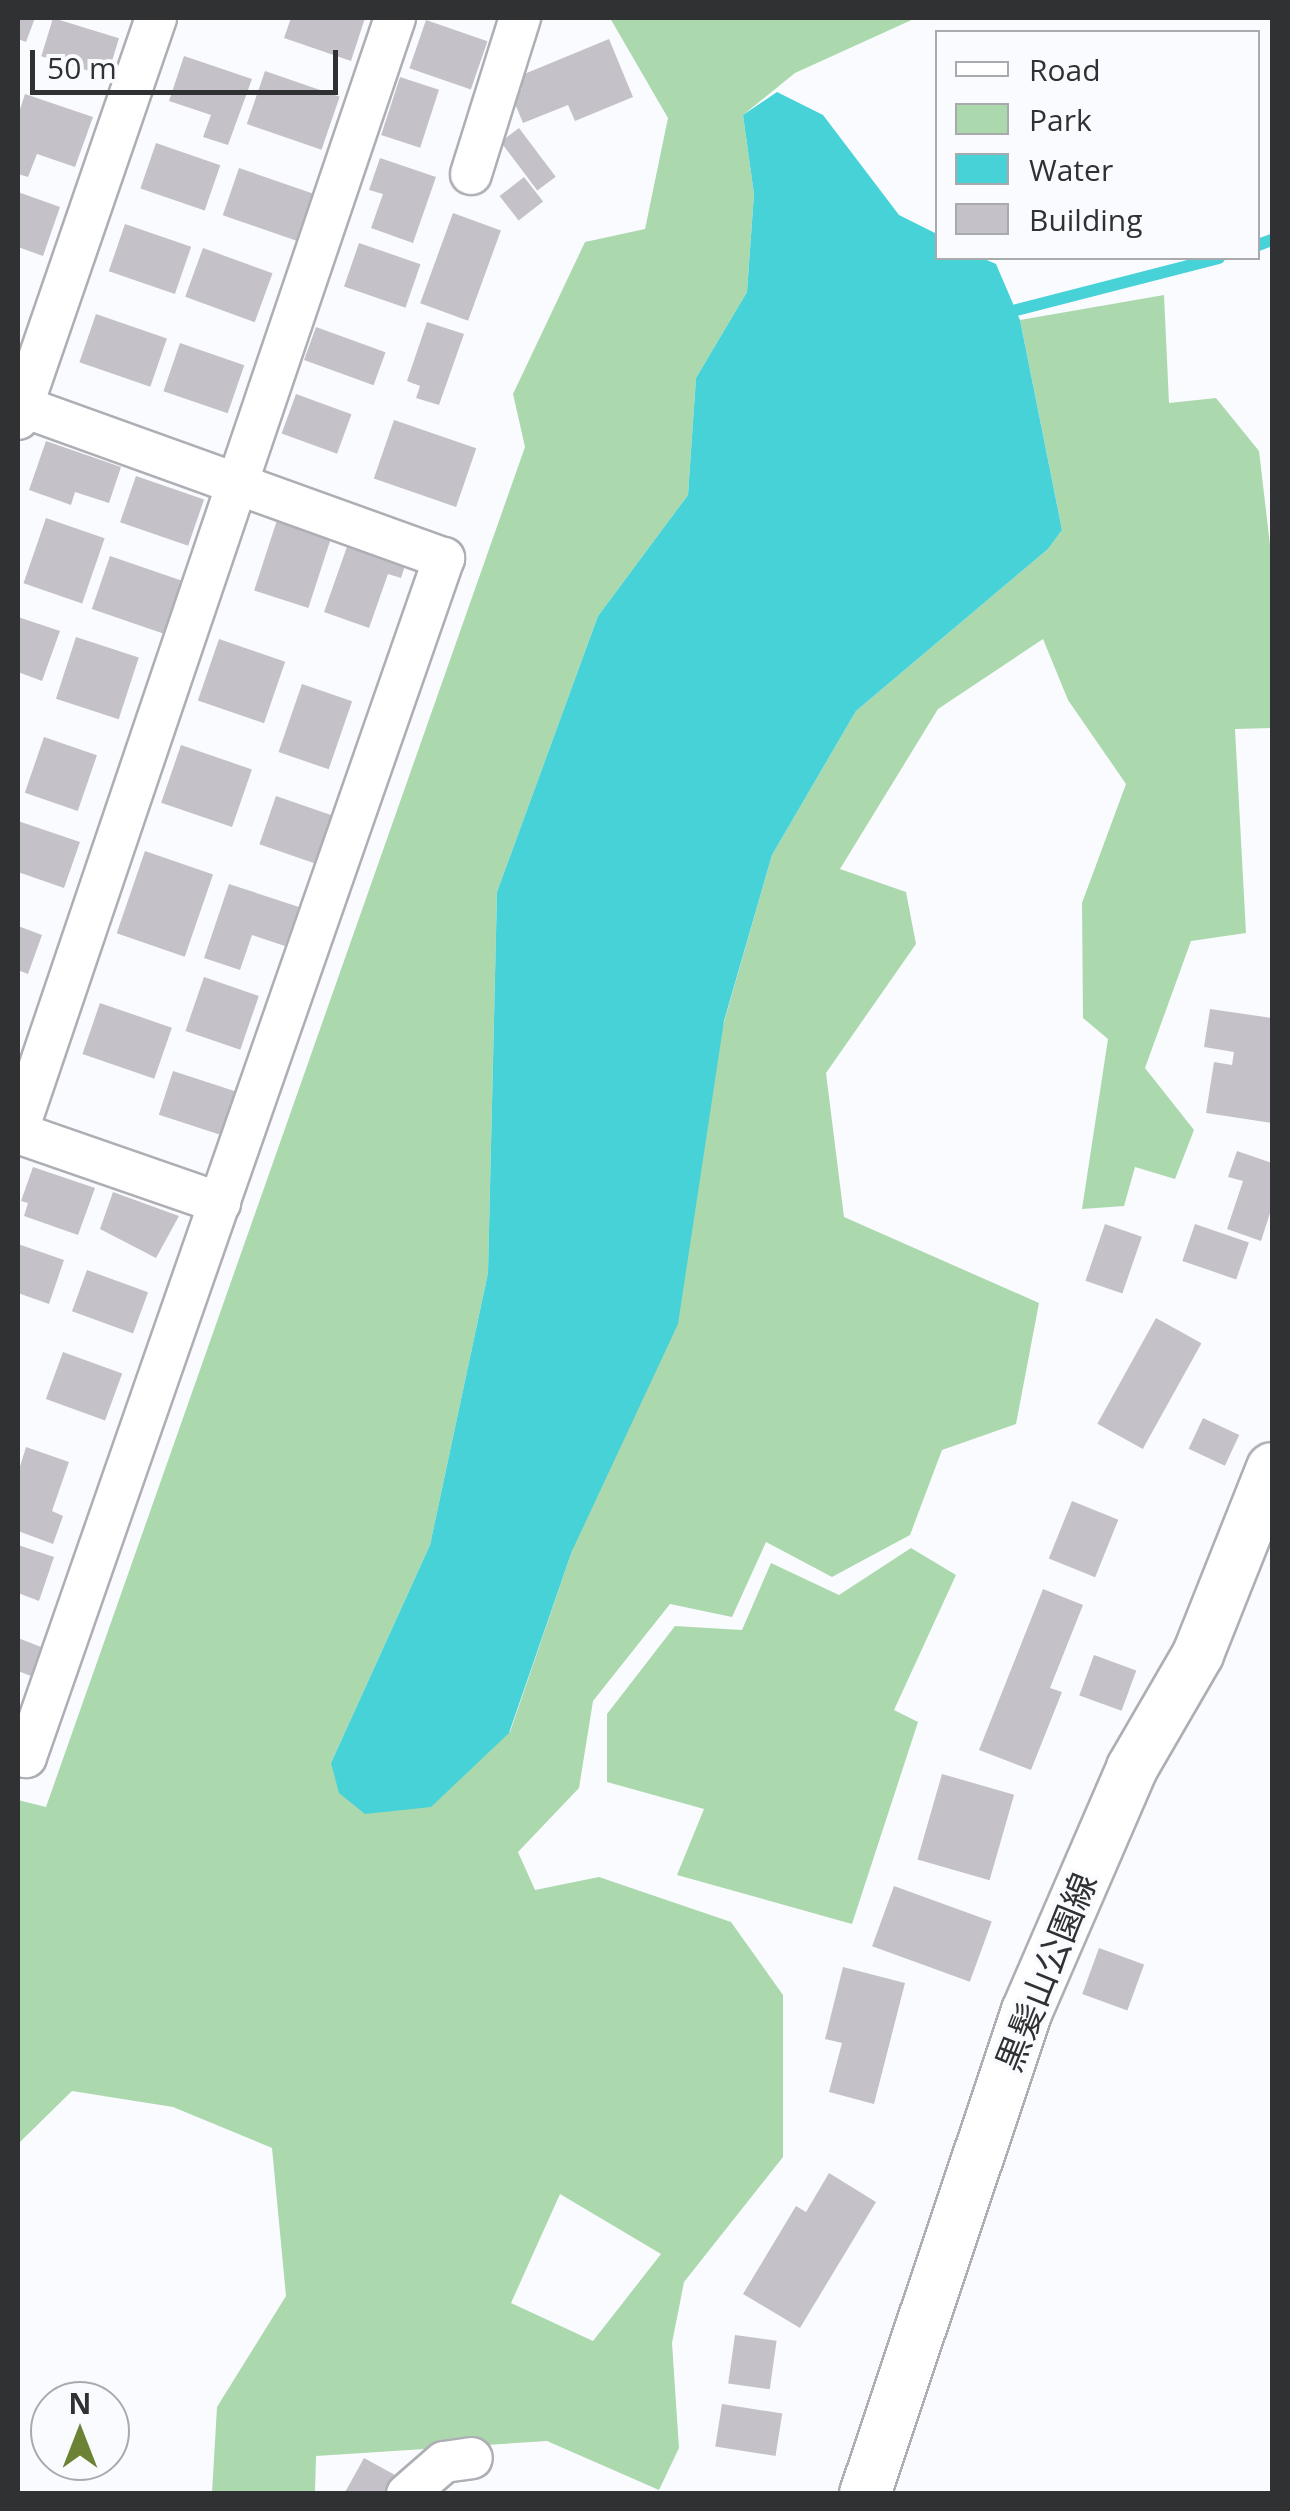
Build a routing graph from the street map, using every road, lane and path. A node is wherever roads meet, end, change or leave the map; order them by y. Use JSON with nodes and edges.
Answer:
{"nodes":[{"id":1,"x":156,"y":18,"type":"edge"},
{"id":2,"x":394,"y":18,"type":"edge"},
{"id":3,"x":520,"y":18,"type":"edge"},
{"id":4,"x":470,"y":174,"type":"dead end"},
{"id":5,"x":19,"y":410,"type":"edge"},
{"id":6,"x":238,"y":482,"type":"junction"},
{"id":7,"x":18,"y":1132,"type":"edge"},
{"id":8,"x":220,"y":1203,"type":"junction"},
{"id":9,"x":1272,"y":1468,"type":"edge"},
{"id":10,"x":18,"y":1754,"type":"edge"},
{"id":11,"x":472,"y":2458,"type":"dead end"},
{"id":12,"x":407,"y":2494,"type":"edge"},
{"id":13,"x":865,"y":2494,"type":"edge"}],
"edges":[{"from":1,"to":5,"type":"street"},
{"from":2,"to":6,"type":"street"},
{"from":3,"to":4,"type":"street"},
{"from":5,"to":6,"type":"street"},
{"from":6,"to":7,"type":"street"},
{"from":6,"to":8,"type":"street"},
{"from":7,"to":8,"type":"street"},
{"from":8,"to":10,"type":"street"},
{"from":9,"to":13,"type":"main road","name":"黒髪山公園線"},
{"from":11,"to":12,"type":"street"}]}
